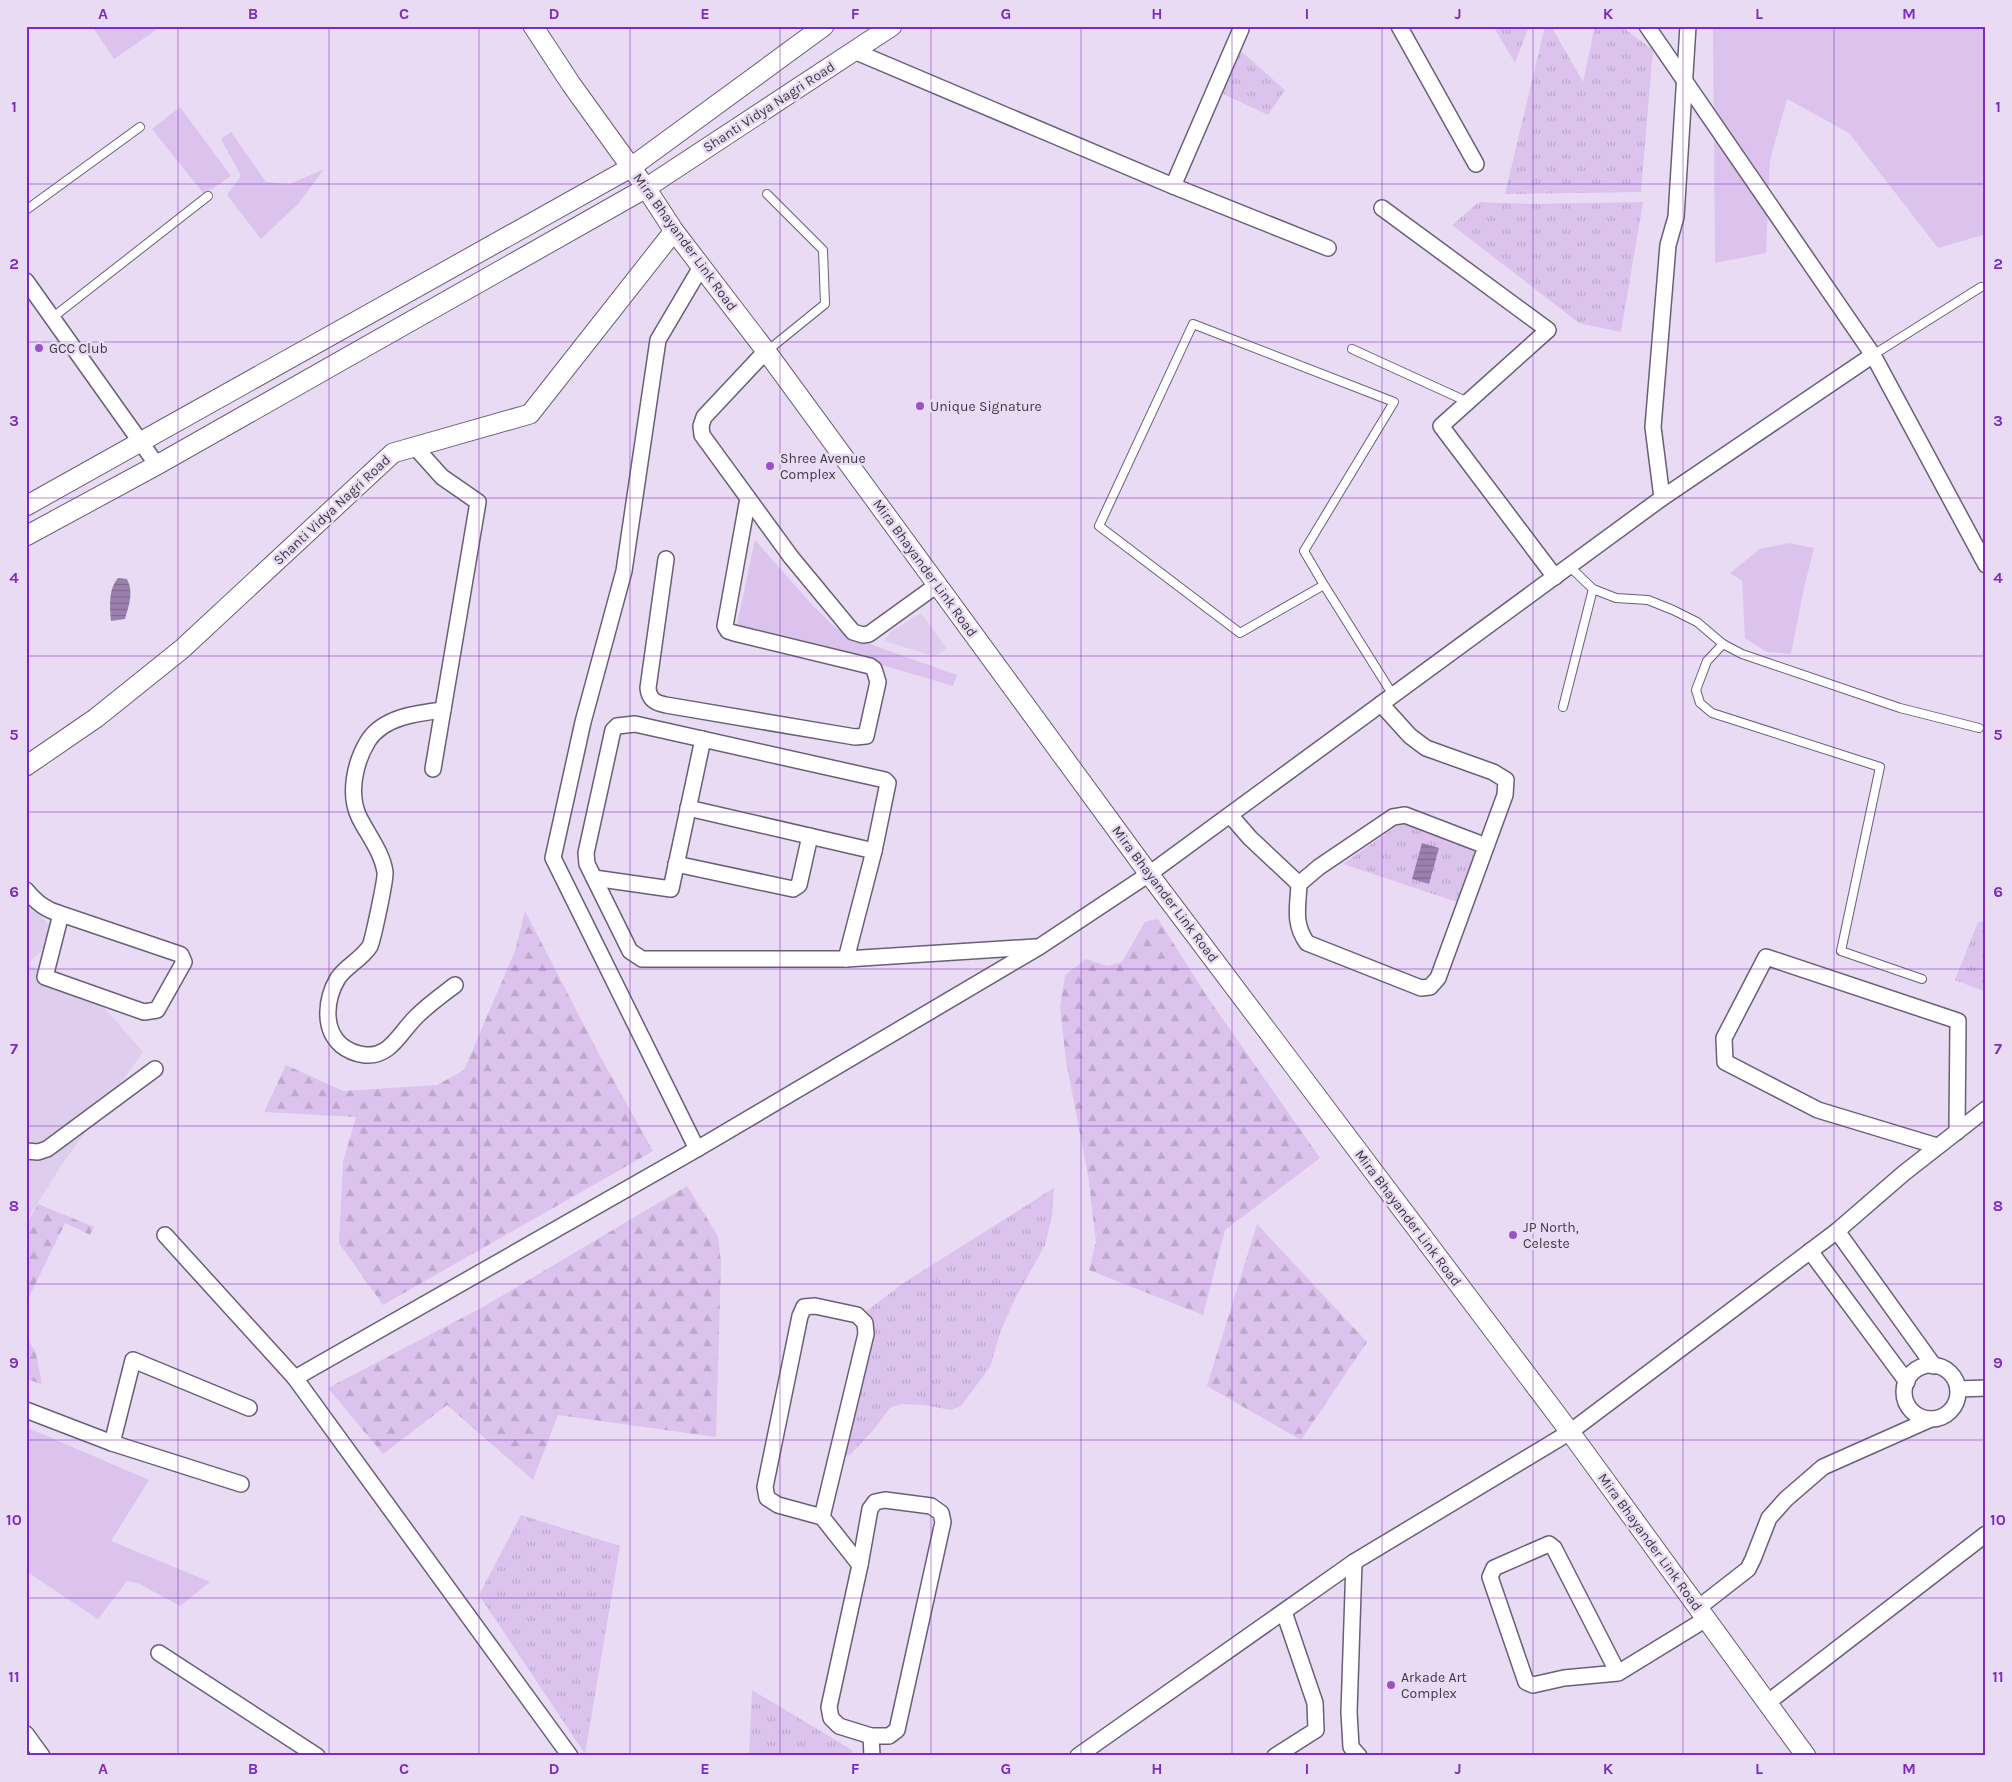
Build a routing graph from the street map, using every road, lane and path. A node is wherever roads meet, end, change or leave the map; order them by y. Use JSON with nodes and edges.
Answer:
{"nodes":[{"id":1,"x":533,"y":26,"type":"edge"},
{"id":2,"x":824,"y":26,"type":"edge"},
{"id":3,"x":892,"y":26,"type":"edge"},
{"id":4,"x":1399,"y":26,"type":"edge"},
{"id":5,"x":1648,"y":26,"type":"edge"},
{"id":6,"x":1688,"y":26,"type":"edge"},
{"id":7,"x":1242,"y":29,"type":"dead end"},
{"id":8,"x":854,"y":52,"type":"junction"},
{"id":9,"x":1684,"y":79,"type":"junction"},
{"id":10,"x":140,"y":127,"type":"dead end"},
{"id":11,"x":1476,"y":164,"type":"dead end"},
{"id":12,"x":630,"y":168,"type":"junction"},
{"id":13,"x":1173,"y":186,"type":"junction"},
{"id":14,"x":646,"y":188,"type":"junction"},
{"id":15,"x":767,"y":194,"type":"dead end"},
{"id":16,"x":208,"y":196,"type":"dead end"},
{"id":17,"x":1382,"y":208,"type":"dead end"},
{"id":18,"x":26,"y":210,"type":"edge"},
{"id":19,"x":527,"y":226,"type":"junction"},
{"id":20,"x":674,"y":232,"type":"junction"},
{"id":21,"x":540,"y":248,"type":"junction"},
{"id":22,"x":1328,"y":248,"type":"dead end"},
{"id":23,"x":701,"y":267,"type":"junction"},
{"id":24,"x":428,"y":281,"type":"junction"},
{"id":25,"x":26,"y":282,"type":"edge"},
{"id":26,"x":1981,"y":287,"type":"dead end"},
{"id":27,"x":444,"y":303,"type":"junction"},
{"id":28,"x":52,"y":318,"type":"junction"},
{"id":29,"x":1352,"y":349,"type":"dead end"},
{"id":30,"x":766,"y":352,"type":"junction"},
{"id":31,"x":1873,"y":356,"type":"junction"},
{"id":32,"x":1468,"y":402,"type":"junction"},
{"id":33,"x":141,"y":443,"type":"junction"},
{"id":34,"x":415,"y":448,"type":"junction"},
{"id":35,"x":157,"y":465,"type":"junction"},
{"id":36,"x":748,"y":498,"type":"junction"},
{"id":37,"x":1662,"y":498,"type":"junction"},
{"id":38,"x":26,"y":506,"type":"edge"},
{"id":39,"x":26,"y":536,"type":"edge"},
{"id":40,"x":666,"y":559,"type":"dead end"},
{"id":41,"x":1986,"y":565,"type":"edge"},
{"id":42,"x":1569,"y":566,"type":"junction"},
{"id":43,"x":1555,"y":576,"type":"junction"},
{"id":44,"x":937,"y":586,"type":"junction"},
{"id":45,"x":1324,"y":586,"type":"junction"},
{"id":46,"x":1593,"y":589,"type":"junction"},
{"id":47,"x":1723,"y":644,"type":"junction"},
{"id":48,"x":1393,"y":695,"type":"junction"},
{"id":49,"x":1381,"y":704,"type":"junction"},
{"id":50,"x":1563,"y":707,"type":"dead end"},
{"id":51,"x":443,"y":710,"type":"junction"},
{"id":52,"x":1979,"y":728,"type":"dead end"},
{"id":53,"x":703,"y":739,"type":"junction"},
{"id":54,"x":26,"y":766,"type":"edge"},
{"id":55,"x":433,"y":769,"type":"dead end"},
{"id":56,"x":688,"y":808,"type":"junction"},
{"id":57,"x":1230,"y":814,"type":"junction"},
{"id":58,"x":810,"y":836,"type":"junction"},
{"id":59,"x":1486,"y":846,"type":"junction"},
{"id":60,"x":874,"y":851,"type":"junction"},
{"id":61,"x":676,"y":864,"type":"junction"},
{"id":62,"x":1149,"y":874,"type":"junction"},
{"id":63,"x":594,"y":878,"type":"junction"},
{"id":64,"x":1299,"y":884,"type":"junction"},
{"id":65,"x":26,"y":890,"type":"edge"},
{"id":66,"x":61,"y":914,"type":"junction"},
{"id":67,"x":1038,"y":947,"type":"junction"},
{"id":68,"x":846,"y":959,"type":"junction"},
{"id":69,"x":1922,"y":979,"type":"dead end"},
{"id":70,"x":455,"y":985,"type":"dead end"},
{"id":71,"x":155,"y":1069,"type":"dead end"},
{"id":72,"x":1986,"y":1109,"type":"edge"},
{"id":73,"x":1957,"y":1132,"type":"junction"},
{"id":74,"x":1937,"y":1146,"type":"junction"},
{"id":75,"x":697,"y":1149,"type":"junction"},
{"id":76,"x":26,"y":1152,"type":"edge"},
{"id":77,"x":1837,"y":1231,"type":"junction"},
{"id":78,"x":165,"y":1235,"type":"dead end"},
{"id":79,"x":1810,"y":1251,"type":"junction"},
{"id":80,"x":1934,"y":1366,"type":"junction"},
{"id":81,"x":295,"y":1378,"type":"junction"},
{"id":82,"x":1906,"y":1382,"type":"junction"},
{"id":83,"x":1986,"y":1388,"type":"edge"},
{"id":84,"x":1958,"y":1389,"type":"junction"},
{"id":85,"x":248,"y":1408,"type":"dead end"},
{"id":86,"x":26,"y":1410,"type":"edge"},
{"id":87,"x":1931,"y":1419,"type":"junction"},
{"id":88,"x":1570,"y":1432,"type":"junction"},
{"id":89,"x":112,"y":1443,"type":"junction"},
{"id":90,"x":241,"y":1484,"type":"dead end"},
{"id":91,"x":822,"y":1517,"type":"junction"},
{"id":92,"x":1986,"y":1535,"type":"edge"},
{"id":93,"x":1354,"y":1562,"type":"junction"},
{"id":94,"x":860,"y":1565,"type":"junction"},
{"id":95,"x":1284,"y":1612,"type":"junction"},
{"id":96,"x":1702,"y":1614,"type":"junction"},
{"id":97,"x":159,"y":1653,"type":"dead end"},
{"id":98,"x":1618,"y":1674,"type":"junction"},
{"id":99,"x":1767,"y":1703,"type":"junction"},
{"id":100,"x":26,"y":1734,"type":"edge"},
{"id":101,"x":871,"y":1736,"type":"junction"},
{"id":102,"x":1281,"y":1754,"type":"edge"},
{"id":103,"x":42,"y":1756,"type":"edge"},
{"id":104,"x":317,"y":1756,"type":"edge"},
{"id":105,"x":570,"y":1756,"type":"edge"},
{"id":106,"x":872,"y":1756,"type":"edge"},
{"id":107,"x":1078,"y":1756,"type":"edge"},
{"id":108,"x":1359,"y":1756,"type":"edge"},
{"id":109,"x":1806,"y":1756,"type":"edge"}],
"edges":[{"from":1,"to":12,"type":"street","name":"Mira Bhayander Link Road"},
{"from":2,"to":12,"type":"street","name":"Shanti Vidya Nagri Road"},
{"from":3,"to":8,"type":"street","name":"Shanti Vidya Nagri Road"},
{"from":4,"to":11,"type":"street"},
{"from":5,"to":9,"type":"street"},
{"from":6,"to":9,"type":"street"},
{"from":7,"to":13,"type":"street"},
{"from":8,"to":13,"type":"street"},
{"from":8,"to":14,"type":"street","name":"Shanti Vidya Nagri Road"},
{"from":9,"to":31,"type":"street"},
{"from":9,"to":37,"type":"street"},
{"from":10,"to":18,"type":"lane"},
{"from":12,"to":14,"type":"street","name":"Mira Bhayander Link Road"},
{"from":12,"to":19,"type":"street","name":"Shanti Vidya Nagri Road"},
{"from":13,"to":22,"type":"street"},
{"from":14,"to":20,"type":"street","name":"Mira Bhayander Link Road"},
{"from":14,"to":21,"type":"street","name":"Shanti Vidya Nagri Road"},
{"from":15,"to":30,"type":"lane"},
{"from":16,"to":28,"type":"lane"},
{"from":17,"to":32,"type":"street"},
{"from":19,"to":21,"type":"street"},
{"from":19,"to":24,"type":"street","name":"Shanti Vidya Nagri Road"},
{"from":20,"to":23,"type":"street","name":"Mira Bhayander Link Road"},
{"from":20,"to":34,"type":"street","name":"Shanti Vidya Nagri Road"},
{"from":21,"to":27,"type":"street","name":"Shanti Vidya Nagri Road"},
{"from":23,"to":30,"type":"street","name":"Mira Bhayander Link Road"},
{"from":23,"to":75,"type":"street"},
{"from":24,"to":27,"type":"street"},
{"from":24,"to":33,"type":"street","name":"Shanti Vidya Nagri Road"},
{"from":25,"to":28,"type":"street"},
{"from":26,"to":31,"type":"lane"},
{"from":27,"to":35,"type":"street","name":"Shanti Vidya Nagri Road"},
{"from":28,"to":33,"type":"street"},
{"from":29,"to":32,"type":"lane"},
{"from":30,"to":36,"type":"street"},
{"from":30,"to":44,"type":"street","name":"Mira Bhayander Link Road"},
{"from":31,"to":37,"type":"street"},
{"from":31,"to":41,"type":"street"},
{"from":32,"to":43,"type":"street"},
{"from":33,"to":35,"type":"street"},
{"from":33,"to":38,"type":"street","name":"Shanti Vidya Nagri Road"},
{"from":34,"to":51,"type":"street"},
{"from":34,"to":54,"type":"street","name":"Shanti Vidya Nagri Road"},
{"from":35,"to":39,"type":"street","name":"Shanti Vidya Nagri Road"},
{"from":36,"to":40,"type":"street"},
{"from":36,"to":44,"type":"street"},
{"from":37,"to":42,"type":"street"},
{"from":42,"to":43,"type":"street"},
{"from":42,"to":46,"type":"lane"},
{"from":43,"to":48,"type":"street"},
{"from":44,"to":62,"type":"street","name":"Mira Bhayander Link Road"},
{"from":45,"to":45,"type":"lane"},
{"from":45,"to":48,"type":"lane"},
{"from":46,"to":47,"type":"lane"},
{"from":46,"to":50,"type":"lane"},
{"from":47,"to":52,"type":"lane"},
{"from":47,"to":69,"type":"lane"},
{"from":48,"to":49,"type":"street"},
{"from":49,"to":57,"type":"street"},
{"from":49,"to":59,"type":"street"},
{"from":51,"to":55,"type":"street"},
{"from":51,"to":70,"type":"street"},
{"from":53,"to":56,"type":"street"},
{"from":53,"to":60,"type":"street"},
{"from":53,"to":63,"type":"street"},
{"from":56,"to":58,"type":"street"},
{"from":56,"to":61,"type":"street"},
{"from":57,"to":62,"type":"street"},
{"from":57,"to":64,"type":"street"},
{"from":58,"to":60,"type":"street"},
{"from":58,"to":61,"type":"street"},
{"from":59,"to":64,"type":"street"},
{"from":59,"to":64,"type":"street"},
{"from":60,"to":68,"type":"street"},
{"from":61,"to":63,"type":"street"},
{"from":62,"to":67,"type":"street"},
{"from":62,"to":88,"type":"street","name":"Mira Bhayander Link Road"},
{"from":63,"to":68,"type":"street"},
{"from":65,"to":66,"type":"street"},
{"from":66,"to":66,"type":"street"},
{"from":67,"to":68,"type":"street"},
{"from":67,"to":75,"type":"street"},
{"from":71,"to":76,"type":"street"},
{"from":72,"to":73,"type":"street"},
{"from":73,"to":74,"type":"street"},
{"from":73,"to":74,"type":"street"},
{"from":74,"to":77,"type":"street"},
{"from":75,"to":81,"type":"street"},
{"from":77,"to":79,"type":"street"},
{"from":77,"to":80,"type":"street"},
{"from":78,"to":81,"type":"street"},
{"from":79,"to":82,"type":"street"},
{"from":79,"to":88,"type":"street"},
{"from":80,"to":82,"type":"street"},
{"from":80,"to":84,"type":"street"},
{"from":81,"to":105,"type":"street"},
{"from":82,"to":87,"type":"street"},
{"from":83,"to":84,"type":"street"},
{"from":84,"to":87,"type":"street"},
{"from":85,"to":89,"type":"street"},
{"from":86,"to":89,"type":"street"},
{"from":87,"to":96,"type":"street"},
{"from":88,"to":93,"type":"street"},
{"from":88,"to":96,"type":"street","name":"Mira Bhayander Link Road"},
{"from":89,"to":90,"type":"street"},
{"from":91,"to":91,"type":"street"},
{"from":91,"to":94,"type":"street"},
{"from":92,"to":99,"type":"street"},
{"from":93,"to":95,"type":"street"},
{"from":93,"to":108,"type":"street"},
{"from":94,"to":101,"type":"street"},
{"from":94,"to":101,"type":"street"},
{"from":95,"to":102,"type":"street"},
{"from":95,"to":107,"type":"street"},
{"from":96,"to":98,"type":"street"},
{"from":96,"to":99,"type":"street","name":"Mira Bhayander Link Road"},
{"from":97,"to":104,"type":"street"},
{"from":98,"to":98,"type":"street"},
{"from":99,"to":109,"type":"street","name":"Mira Bhayander Link Road"},
{"from":100,"to":103,"type":"street"},
{"from":101,"to":106,"type":"street"}]}
